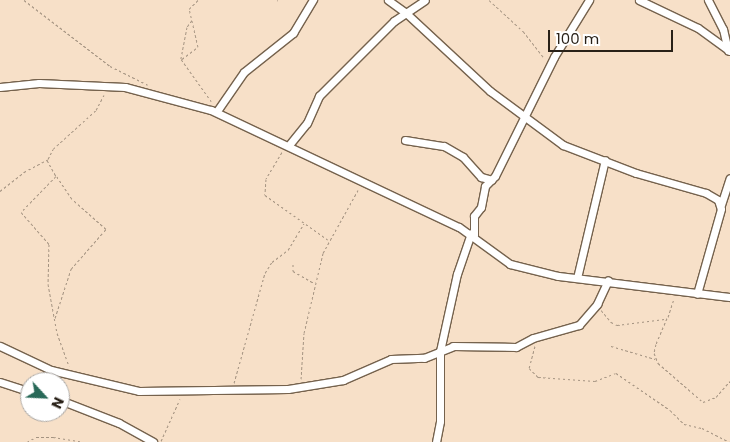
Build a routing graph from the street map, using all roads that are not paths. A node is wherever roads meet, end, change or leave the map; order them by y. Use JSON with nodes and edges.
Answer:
{"nodes":[{"id":1,"x":313,"y":0,"type":"edge"},
{"id":2,"x":388,"y":0,"type":"edge"},
{"id":3,"x":425,"y":0,"type":"edge"},
{"id":4,"x":590,"y":0,"type":"edge"},
{"id":5,"x":639,"y":0,"type":"edge"},
{"id":6,"x":708,"y":0,"type":"edge"},
{"id":7,"x":406,"y":13,"type":"junction"},
{"id":8,"x":729,"y":51,"type":"edge"},
{"id":9,"x":0,"y":87,"type":"edge"},
{"id":10,"x":218,"y":110,"type":"junction"},
{"id":11,"x":526,"y":119,"type":"junction"},
{"id":12,"x":405,"y":140,"type":"dead end"},
{"id":13,"x":289,"y":145,"type":"junction"},
{"id":14,"x":604,"y":160,"type":"junction"},
{"id":15,"x":730,"y":178,"type":"edge"},
{"id":16,"x":492,"y":180,"type":"junction"},
{"id":17,"x":721,"y":204,"type":"junction"},
{"id":18,"x":472,"y":234,"type":"junction"},
{"id":19,"x":577,"y":278,"type":"junction"},
{"id":20,"x":608,"y":280,"type":"junction"},
{"id":21,"x":697,"y":294,"type":"junction"},
{"id":22,"x":730,"y":297,"type":"edge"},
{"id":23,"x":0,"y":346,"type":"edge"},
{"id":24,"x":440,"y":352,"type":"junction"},
{"id":25,"x":0,"y":382,"type":"edge"},
{"id":26,"x":20,"y":389,"type":"edge"},
{"id":27,"x":70,"y":404,"type":"edge"},
{"id":28,"x":153,"y":442,"type":"edge"},
{"id":29,"x":436,"y":442,"type":"edge"}],
"edges":[{"from":1,"to":10,"type":"street"},
{"from":2,"to":7,"type":"street"},
{"from":3,"to":7,"type":"street"},
{"from":4,"to":11,"type":"street"},
{"from":5,"to":8,"type":"street"},
{"from":6,"to":8,"type":"street"},
{"from":7,"to":11,"type":"street"},
{"from":7,"to":13,"type":"street"},
{"from":9,"to":10,"type":"street"},
{"from":10,"to":13,"type":"street"},
{"from":11,"to":14,"type":"street"},
{"from":11,"to":16,"type":"street"},
{"from":12,"to":16,"type":"street"},
{"from":13,"to":18,"type":"street"},
{"from":14,"to":17,"type":"street"},
{"from":14,"to":19,"type":"street"},
{"from":15,"to":17,"type":"street"},
{"from":16,"to":18,"type":"street"},
{"from":17,"to":21,"type":"street"},
{"from":18,"to":19,"type":"street"},
{"from":18,"to":24,"type":"street"},
{"from":19,"to":20,"type":"street"},
{"from":20,"to":21,"type":"street"},
{"from":20,"to":24,"type":"street"},
{"from":21,"to":22,"type":"street"},
{"from":23,"to":24,"type":"street"},
{"from":24,"to":29,"type":"street"},
{"from":25,"to":26,"type":"street"},
{"from":27,"to":28,"type":"street"}]}
